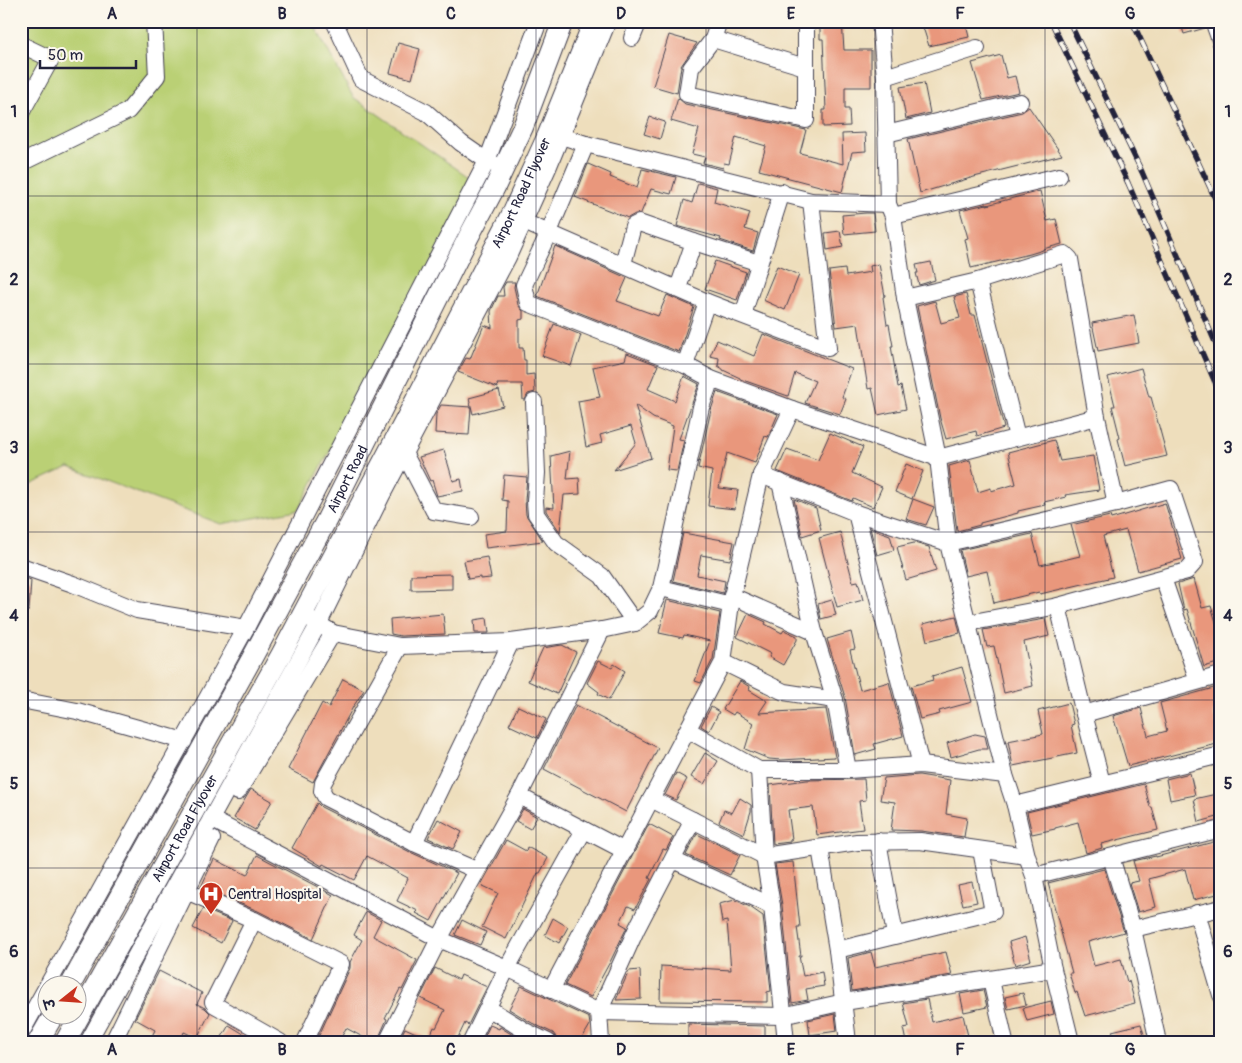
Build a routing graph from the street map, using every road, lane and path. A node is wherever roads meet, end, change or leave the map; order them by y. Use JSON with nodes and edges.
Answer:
{"nodes":[{"id":1,"x":154,"y":21,"type":"edge"},
{"id":2,"x":334,"y":21,"type":"edge"},
{"id":3,"x":539,"y":21,"type":"edge"},
{"id":4,"x":563,"y":21,"type":"edge"},
{"id":5,"x":594,"y":21,"type":"edge"},
{"id":6,"x":608,"y":21,"type":"edge"},
{"id":7,"x":639,"y":21,"type":"edge"},
{"id":8,"x":719,"y":21,"type":"edge"},
{"id":9,"x":806,"y":21,"type":"edge"},
{"id":10,"x":880,"y":21,"type":"edge"},
{"id":11,"x":1213,"y":21,"type":"edge"},
{"id":12,"x":632,"y":38,"type":"dead end"},
{"id":13,"x":713,"y":38,"type":"junction"},
{"id":14,"x":1221,"y":43,"type":"edge"},
{"id":15,"x":977,"y":48,"type":"dead end"},
{"id":16,"x":21,"y":50,"type":"edge"},
{"id":17,"x":805,"y":67,"type":"junction"},
{"id":18,"x":885,"y":77,"type":"junction"},
{"id":19,"x":1020,"y":102,"type":"dead end"},
{"id":20,"x":21,"y":113,"type":"edge"},
{"id":21,"x":886,"y":134,"type":"junction"},
{"id":22,"x":554,"y":137,"type":"junction"},
{"id":23,"x":586,"y":144,"type":"junction"},
{"id":24,"x":21,"y":163,"type":"edge"},
{"id":25,"x":495,"y":165,"type":"junction"},
{"id":26,"x":1059,"y":176,"type":"dead end"},
{"id":27,"x":782,"y":192,"type":"junction"},
{"id":28,"x":811,"y":201,"type":"junction"},
{"id":29,"x":890,"y":210,"type":"junction"},
{"id":30,"x":524,"y":222,"type":"junction"},
{"id":31,"x":549,"y":232,"type":"junction"},
{"id":32,"x":694,"y":242,"type":"junction"},
{"id":33,"x":759,"y":262,"type":"junction"},
{"id":34,"x":623,"y":264,"type":"junction"},
{"id":35,"x":978,"y":281,"type":"junction"},
{"id":36,"x":678,"y":288,"type":"junction"},
{"id":37,"x":905,"y":298,"type":"junction"},
{"id":38,"x":707,"y":302,"type":"junction"},
{"id":39,"x":742,"y":315,"type":"junction"},
{"id":40,"x":443,"y":364,"type":"junction"},
{"id":41,"x":685,"y":366,"type":"junction"},
{"id":42,"x":711,"y":380,"type":"junction"},
{"id":43,"x":534,"y":402,"type":"dead end"},
{"id":44,"x":792,"y":409,"type":"junction"},
{"id":45,"x":1097,"y":418,"type":"junction"},
{"id":46,"x":1017,"y":437,"type":"junction"},
{"id":47,"x":404,"y":453,"type":"junction"},
{"id":48,"x":938,"y":458,"type":"junction"},
{"id":49,"x":761,"y":475,"type":"junction"},
{"id":50,"x":780,"y":482,"type":"junction"},
{"id":51,"x":1116,"y":504,"type":"junction"},
{"id":52,"x":856,"y":513,"type":"junction"},
{"id":53,"x":471,"y":517,"type":"dead end"},
{"id":54,"x":948,"y":543,"type":"junction"},
{"id":55,"x":21,"y":566,"type":"edge"},
{"id":56,"x":1163,"y":578,"type":"junction"},
{"id":57,"x":661,"y":588,"type":"junction"},
{"id":58,"x":732,"y":601,"type":"junction"},
{"id":59,"x":1058,"y":606,"type":"junction"},
{"id":60,"x":311,"y":618,"type":"junction"},
{"id":61,"x":968,"y":623,"type":"junction"},
{"id":62,"x":635,"y":624,"type":"junction"},
{"id":63,"x":246,"y":628,"type":"junction"},
{"id":64,"x":602,"y":630,"type":"junction"},
{"id":65,"x":814,"y":632,"type":"junction"},
{"id":66,"x":333,"y":633,"type":"junction"},
{"id":67,"x":511,"y":642,"type":"junction"},
{"id":68,"x":400,"y":646,"type":"junction"},
{"id":69,"x":723,"y":662,"type":"junction"},
{"id":70,"x":1221,"y":675,"type":"edge"},
{"id":71,"x":1198,"y":681,"type":"junction"},
{"id":72,"x":21,"y":700,"type":"edge"},
{"id":73,"x":835,"y":700,"type":"junction"},
{"id":74,"x":1084,"y":714,"type":"junction"},
{"id":75,"x":688,"y":730,"type":"junction"},
{"id":76,"x":184,"y":741,"type":"junction"},
{"id":77,"x":1221,"y":754,"type":"edge"},
{"id":78,"x":922,"y":765,"type":"junction"},
{"id":79,"x":759,"y":770,"type":"junction"},
{"id":80,"x":848,"y":770,"type":"junction"},
{"id":81,"x":1005,"y":775,"type":"junction"},
{"id":82,"x":1102,"y":783,"type":"junction"},
{"id":83,"x":172,"y":787,"type":"junction"},
{"id":84,"x":519,"y":796,"type":"junction"},
{"id":85,"x":651,"y":799,"type":"junction"},
{"id":86,"x":1015,"y":805,"type":"junction"},
{"id":87,"x":693,"y":820,"type":"junction"},
{"id":88,"x":215,"y":821,"type":"junction"},
{"id":89,"x":1221,"y":829,"type":"edge"},
{"id":90,"x":584,"y":830,"type":"junction"},
{"id":91,"x":878,"y":841,"type":"junction"},
{"id":92,"x":414,"y":842,"type":"junction"},
{"id":93,"x":820,"y":848,"type":"junction"},
{"id":94,"x":981,"y":850,"type":"junction"},
{"id":95,"x":625,"y":851,"type":"junction"},
{"id":96,"x":764,"y":856,"type":"junction"},
{"id":97,"x":1027,"y":856,"type":"junction"},
{"id":98,"x":1111,"y":857,"type":"junction"},
{"id":99,"x":673,"y":860,"type":"junction"},
{"id":100,"x":476,"y":870,"type":"junction"},
{"id":101,"x":1034,"y":876,"type":"junction"},
{"id":102,"x":181,"y":888,"type":"junction"},
{"id":103,"x":772,"y":906,"type":"junction"},
{"id":104,"x":1221,"y":908,"type":"edge"},
{"id":105,"x":1197,"y":913,"type":"junction"},
{"id":106,"x":254,"y":920,"type":"junction"},
{"id":107,"x":1133,"y":929,"type":"junction"},
{"id":108,"x":895,"y":935,"type":"junction"},
{"id":109,"x":440,"y":939,"type":"junction"},
{"id":110,"x":837,"y":950,"type":"junction"},
{"id":111,"x":508,"y":968,"type":"junction"},
{"id":112,"x":1053,"y":969,"type":"junction"},
{"id":113,"x":75,"y":976,"type":"edge"},
{"id":114,"x":991,"y":980,"type":"junction"},
{"id":115,"x":551,"y":990,"type":"junction"},
{"id":116,"x":1221,"y":994,"type":"edge"},
{"id":117,"x":844,"y":1002,"type":"junction"},
{"id":118,"x":28,"y":1004,"type":"edge"},
{"id":119,"x":488,"y":1008,"type":"junction"},
{"id":120,"x":599,"y":1012,"type":"junction"},
{"id":121,"x":782,"y":1016,"type":"junction"},
{"id":122,"x":47,"y":1026,"type":"edge"},
{"id":123,"x":96,"y":1027,"type":"junction"},
{"id":124,"x":21,"y":1033,"type":"edge"},
{"id":125,"x":524,"y":1037,"type":"edge"},
{"id":126,"x":120,"y":1040,"type":"edge"},
{"id":127,"x":38,"y":1042,"type":"edge"},
{"id":128,"x":65,"y":1042,"type":"edge"},
{"id":129,"x":88,"y":1042,"type":"edge"},
{"id":130,"x":280,"y":1042,"type":"edge"},
{"id":131,"x":305,"y":1042,"type":"edge"},
{"id":132,"x":387,"y":1042,"type":"edge"},
{"id":133,"x":471,"y":1042,"type":"edge"},
{"id":134,"x":548,"y":1042,"type":"edge"},
{"id":135,"x":601,"y":1042,"type":"edge"},
{"id":136,"x":786,"y":1042,"type":"edge"},
{"id":137,"x":848,"y":1042,"type":"edge"},
{"id":138,"x":1005,"y":1042,"type":"edge"},
{"id":139,"x":1071,"y":1042,"type":"edge"},
{"id":140,"x":1158,"y":1042,"type":"edge"}],
"edges":[{"from":1,"to":24,"type":"street"},
{"from":2,"to":25,"type":"street"},
{"from":3,"to":25,"type":"street"},
{"from":4,"to":25,"type":"main road","name":"Airport Road Flyover"},
{"from":5,"to":22,"type":"main road","name":"Airport Road Flyover"},
{"from":6,"to":22,"type":"street"},
{"from":7,"to":12,"type":"street"},
{"from":8,"to":13,"type":"street"},
{"from":9,"to":17,"type":"street"},
{"from":10,"to":18,"type":"street"},
{"from":11,"to":14,"type":"street"},
{"from":13,"to":17,"type":"street"},
{"from":13,"to":17,"type":"street"},
{"from":15,"to":18,"type":"street"},
{"from":16,"to":20,"type":"street"},
{"from":18,"to":21,"type":"street"},
{"from":19,"to":21,"type":"street"},
{"from":21,"to":29,"type":"street"},
{"from":22,"to":23,"type":"street"},
{"from":22,"to":30,"type":"street"},
{"from":22,"to":40,"type":"main road","name":"Airport Road Flyover"},
{"from":23,"to":27,"type":"street"},
{"from":23,"to":31,"type":"street"},
{"from":25,"to":63,"type":"street"},
{"from":25,"to":83,"type":"main road","name":"Airport Road"},
{"from":26,"to":29,"type":"street"},
{"from":27,"to":28,"type":"street"},
{"from":27,"to":33,"type":"street"},
{"from":28,"to":29,"type":"street"},
{"from":28,"to":39,"type":"street"},
{"from":29,"to":37,"type":"street"},
{"from":30,"to":31,"type":"street"},
{"from":30,"to":40,"type":"street"},
{"from":31,"to":34,"type":"street"},
{"from":31,"to":41,"type":"street"},
{"from":32,"to":33,"type":"street"},
{"from":32,"to":34,"type":"street"},
{"from":32,"to":36,"type":"street"},
{"from":33,"to":39,"type":"street"},
{"from":34,"to":36,"type":"street"},
{"from":35,"to":37,"type":"street"},
{"from":35,"to":45,"type":"street"},
{"from":35,"to":46,"type":"street"},
{"from":36,"to":38,"type":"street"},
{"from":37,"to":48,"type":"street"},
{"from":38,"to":39,"type":"street"},
{"from":38,"to":41,"type":"street"},
{"from":40,"to":47,"type":"street"},
{"from":40,"to":60,"type":"main road","name":"Airport Road Flyover"},
{"from":41,"to":42,"type":"street"},
{"from":42,"to":44,"type":"street"},
{"from":42,"to":57,"type":"street"},
{"from":43,"to":62,"type":"street"},
{"from":44,"to":48,"type":"street"},
{"from":44,"to":49,"type":"street"},
{"from":45,"to":46,"type":"street"},
{"from":45,"to":51,"type":"street"},
{"from":46,"to":48,"type":"street"},
{"from":47,"to":53,"type":"street"},
{"from":47,"to":60,"type":"street"},
{"from":48,"to":54,"type":"street"},
{"from":49,"to":50,"type":"street"},
{"from":49,"to":58,"type":"street"},
{"from":50,"to":52,"type":"street"},
{"from":50,"to":65,"type":"street"},
{"from":51,"to":54,"type":"street"},
{"from":51,"to":56,"type":"street"},
{"from":52,"to":54,"type":"street"},
{"from":52,"to":78,"type":"street"},
{"from":54,"to":61,"type":"street"},
{"from":55,"to":63,"type":"street"},
{"from":56,"to":59,"type":"street"},
{"from":56,"to":71,"type":"street"},
{"from":57,"to":58,"type":"street"},
{"from":57,"to":62,"type":"street"},
{"from":58,"to":65,"type":"street"},
{"from":58,"to":69,"type":"street"},
{"from":59,"to":61,"type":"street"},
{"from":59,"to":74,"type":"street"},
{"from":60,"to":66,"type":"street"},
{"from":60,"to":88,"type":"street"},
{"from":60,"to":128,"type":"main road","name":"Airport Road Flyover"},
{"from":61,"to":81,"type":"street"},
{"from":62,"to":64,"type":"street"},
{"from":63,"to":76,"type":"street"},
{"from":64,"to":67,"type":"street"},
{"from":64,"to":84,"type":"street"},
{"from":65,"to":73,"type":"street"},
{"from":66,"to":68,"type":"street"},
{"from":66,"to":88,"type":"street"},
{"from":67,"to":68,"type":"street"},
{"from":67,"to":92,"type":"street"},
{"from":68,"to":92,"type":"street"},
{"from":69,"to":73,"type":"street"},
{"from":69,"to":75,"type":"street"},
{"from":70,"to":71,"type":"street"},
{"from":71,"to":74,"type":"street"},
{"from":72,"to":76,"type":"street"},
{"from":73,"to":80,"type":"street"},
{"from":74,"to":82,"type":"street"},
{"from":75,"to":79,"type":"street"},
{"from":75,"to":85,"type":"street"},
{"from":76,"to":83,"type":"street"},
{"from":77,"to":82,"type":"street"},
{"from":78,"to":80,"type":"street"},
{"from":78,"to":81,"type":"street"},
{"from":79,"to":80,"type":"street"},
{"from":79,"to":96,"type":"street"},
{"from":81,"to":86,"type":"street"},
{"from":82,"to":86,"type":"street"},
{"from":83,"to":113,"type":"main road","name":"Airport Road Flyover"},
{"from":83,"to":118,"type":"street"},
{"from":84,"to":90,"type":"street"},
{"from":84,"to":100,"type":"street"},
{"from":85,"to":87,"type":"street"},
{"from":85,"to":95,"type":"street"},
{"from":86,"to":97,"type":"street"},
{"from":87,"to":96,"type":"street"},
{"from":87,"to":99,"type":"street"},
{"from":88,"to":102,"type":"street"},
{"from":88,"to":109,"type":"street"},
{"from":89,"to":98,"type":"street"},
{"from":90,"to":95,"type":"street"},
{"from":90,"to":111,"type":"street"},
{"from":91,"to":93,"type":"street"},
{"from":91,"to":94,"type":"street"},
{"from":91,"to":108,"type":"street"},
{"from":92,"to":100,"type":"street"},
{"from":93,"to":96,"type":"street"},
{"from":93,"to":110,"type":"street"},
{"from":94,"to":97,"type":"street"},
{"from":94,"to":108,"type":"street"},
{"from":95,"to":115,"type":"street"},
{"from":96,"to":103,"type":"street"},
{"from":97,"to":101,"type":"street"},
{"from":98,"to":101,"type":"street"},
{"from":98,"to":107,"type":"street"},
{"from":99,"to":103,"type":"street"},
{"from":99,"to":120,"type":"street"},
{"from":100,"to":109,"type":"street"},
{"from":101,"to":112,"type":"street"},
{"from":102,"to":106,"type":"street"},
{"from":102,"to":123,"type":"street"},
{"from":102,"to":126,"type":"street"},
{"from":103,"to":121,"type":"street"},
{"from":104,"to":105,"type":"street"},
{"from":105,"to":107,"type":"street"},
{"from":105,"to":116,"type":"street"},
{"from":106,"to":130,"type":"street"},
{"from":106,"to":131,"type":"street"},
{"from":107,"to":140,"type":"street"},
{"from":108,"to":110,"type":"street"},
{"from":109,"to":111,"type":"street"},
{"from":109,"to":132,"type":"street"},
{"from":110,"to":117,"type":"street"},
{"from":111,"to":115,"type":"street"},
{"from":111,"to":119,"type":"street"},
{"from":112,"to":114,"type":"street"},
{"from":112,"to":139,"type":"street"},
{"from":114,"to":117,"type":"street"},
{"from":114,"to":138,"type":"street"},
{"from":115,"to":120,"type":"street"},
{"from":117,"to":121,"type":"street"},
{"from":117,"to":137,"type":"street"},
{"from":118,"to":124,"type":"street"},
{"from":119,"to":125,"type":"street"},
{"from":119,"to":133,"type":"street"},
{"from":120,"to":121,"type":"street"},
{"from":120,"to":135,"type":"street"},
{"from":121,"to":136,"type":"street"},
{"from":122,"to":127,"type":"main road"},
{"from":123,"to":126,"type":"street"},
{"from":123,"to":129,"type":"street"},
{"from":125,"to":134,"type":"street"}]}
